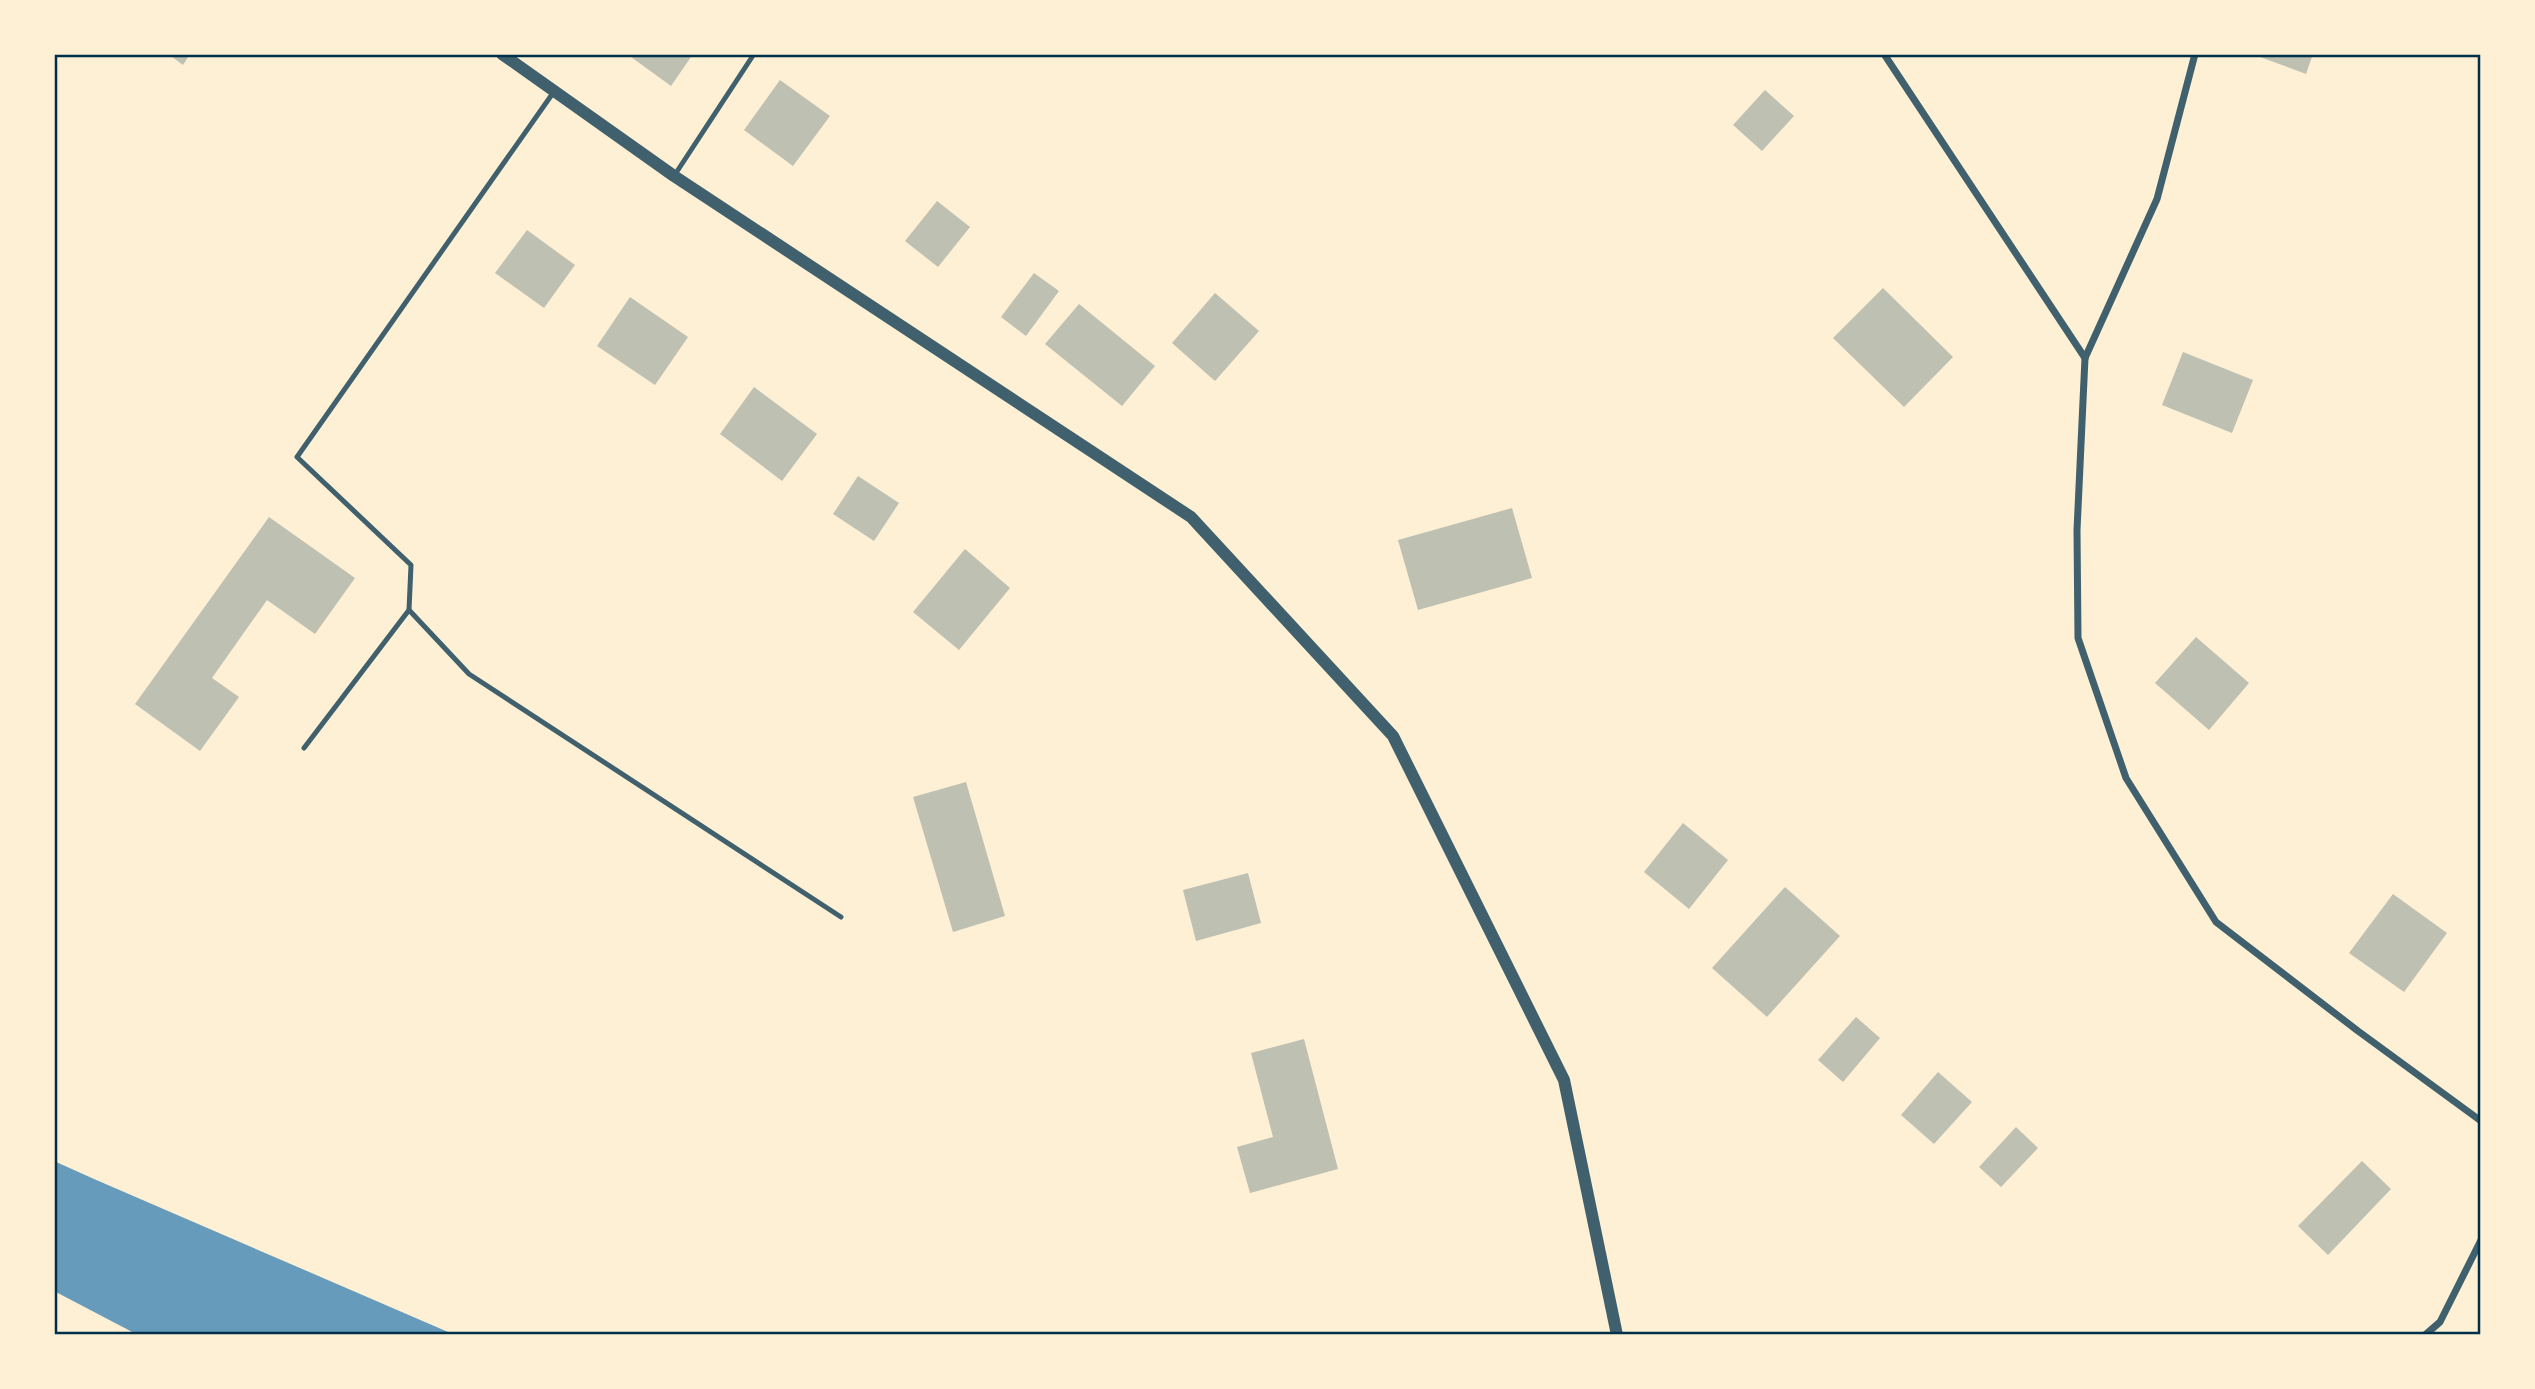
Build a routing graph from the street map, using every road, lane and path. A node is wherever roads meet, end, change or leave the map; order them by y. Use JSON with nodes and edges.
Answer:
{"nodes":[{"id":1,"x":502,"y":54,"type":"edge"},
{"id":2,"x":754,"y":54,"type":"edge"},
{"id":3,"x":1884,"y":54,"type":"edge"},
{"id":4,"x":2195,"y":54,"type":"edge"},
{"id":5,"x":555,"y":90,"type":"junction"},
{"id":6,"x":674,"y":176,"type":"junction"},
{"id":7,"x":2085,"y":358,"type":"junction"},
{"id":8,"x":409,"y":610,"type":"junction"},
{"id":9,"x":304,"y":748,"type":"dead end"},
{"id":10,"x":841,"y":918,"type":"dead end"},
{"id":11,"x":2481,"y":1121,"type":"edge"},
{"id":12,"x":2481,"y":1240,"type":"edge"},
{"id":13,"x":1616,"y":1335,"type":"edge"},
{"id":14,"x":2425,"y":1335,"type":"edge"}],
"edges":[{"from":1,"to":5,"type":"street"},
{"from":2,"to":6,"type":"lane"},
{"from":3,"to":7,"type":"street"},
{"from":4,"to":7,"type":"street"},
{"from":5,"to":6,"type":"street"},
{"from":5,"to":8,"type":"lane"},
{"from":6,"to":13,"type":"street"},
{"from":7,"to":11,"type":"street"},
{"from":8,"to":9,"type":"lane"},
{"from":8,"to":10,"type":"lane"},
{"from":12,"to":14,"type":"street"}]}
